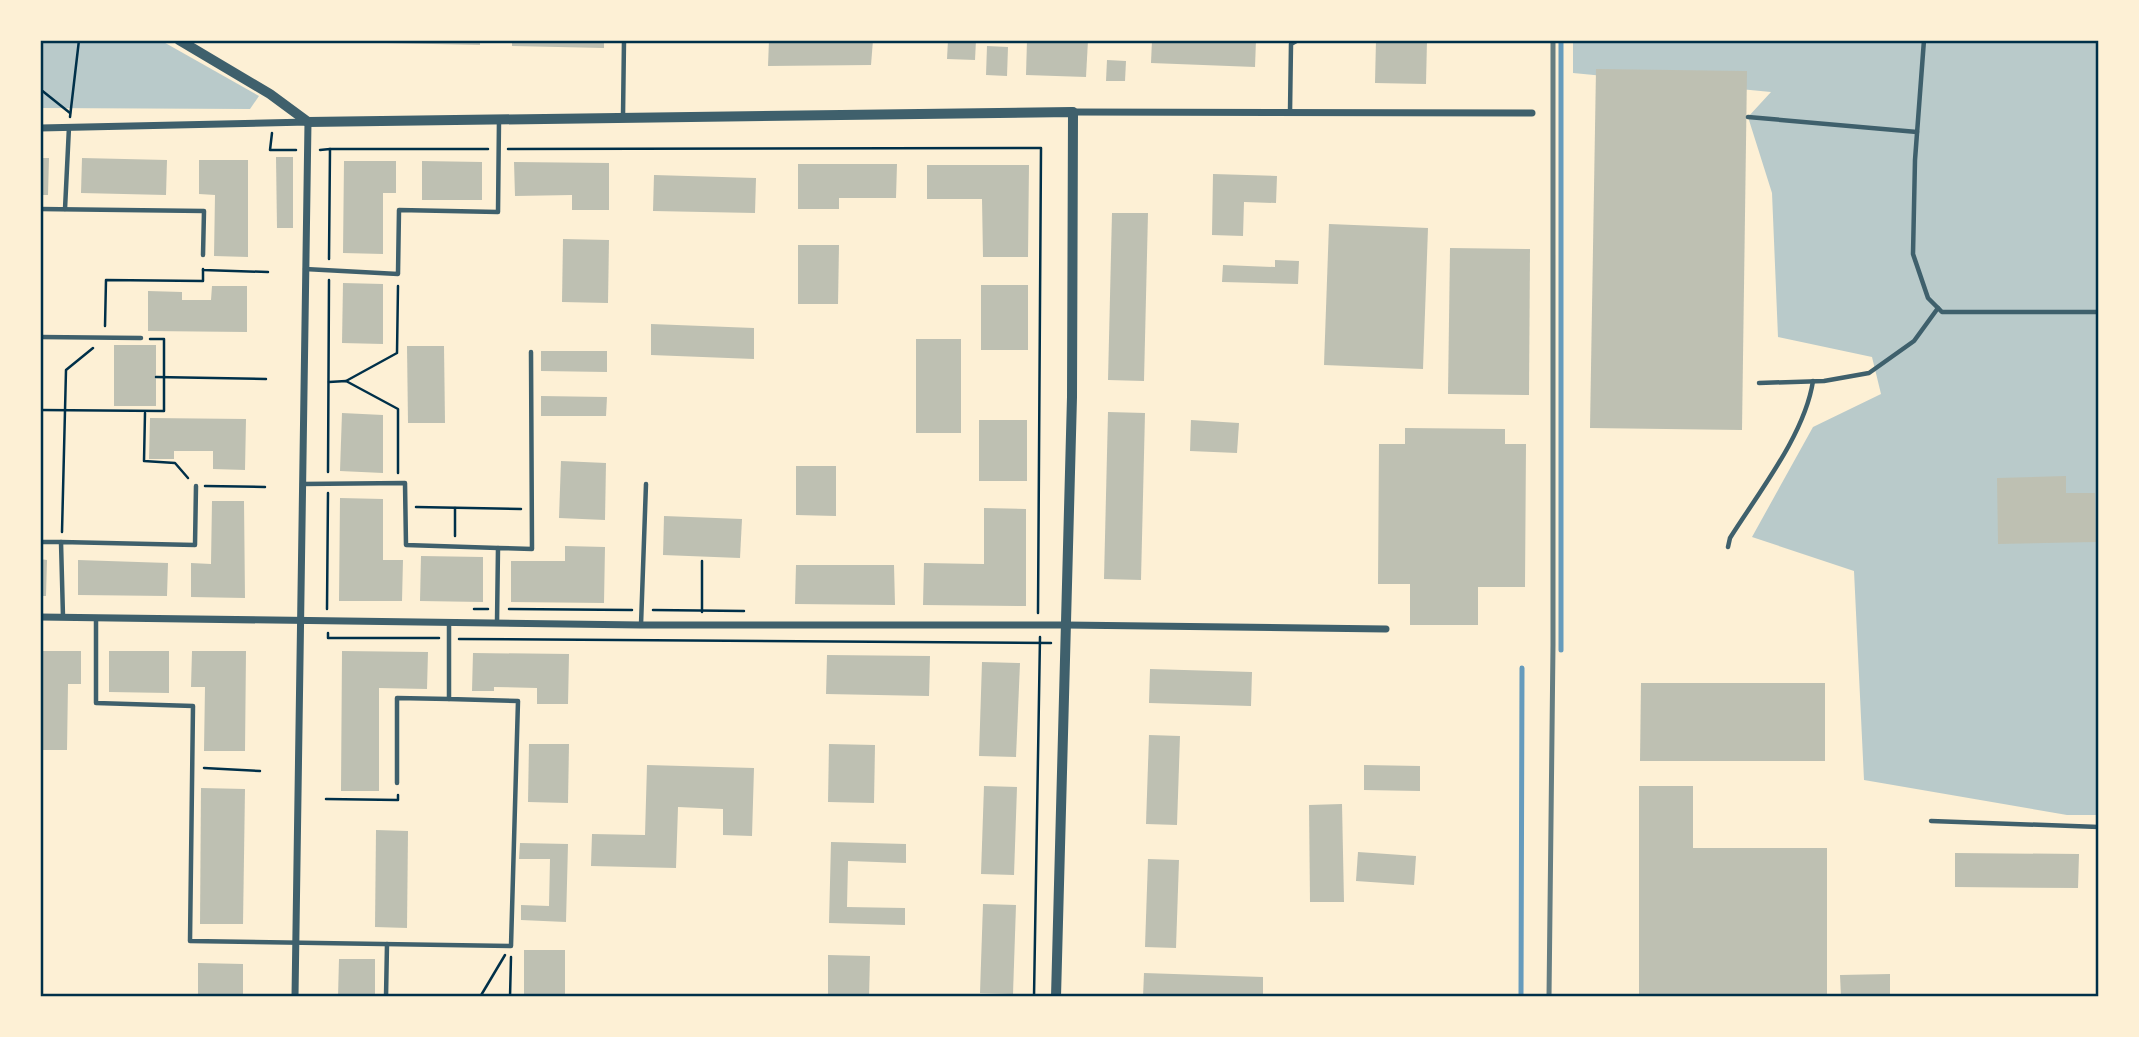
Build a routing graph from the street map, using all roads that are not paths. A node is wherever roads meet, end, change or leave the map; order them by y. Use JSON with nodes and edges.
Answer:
{"nodes":[{"id":1,"x":179,"y":40,"type":"edge"},
{"id":2,"x":624,"y":40,"type":"edge"},
{"id":3,"x":1298,"y":40,"type":"edge"},
{"id":4,"x":1924,"y":40,"type":"edge"},
{"id":5,"x":1073,"y":112,"type":"junction"},
{"id":6,"x":1290,"y":113,"type":"junction"},
{"id":7,"x":1532,"y":113,"type":"dead end"},
{"id":8,"x":1748,"y":117,"type":"dead end"},
{"id":9,"x":623,"y":118,"type":"junction"},
{"id":10,"x":499,"y":120,"type":"junction"},
{"id":11,"x":308,"y":122,"type":"junction"},
{"id":12,"x":69,"y":127,"type":"junction"},
{"id":13,"x":40,"y":128,"type":"edge"},
{"id":14,"x":1917,"y":132,"type":"junction"},
{"id":15,"x":40,"y":209,"type":"edge"},
{"id":16,"x":65,"y":209,"type":"junction"},
{"id":17,"x":203,"y":255,"type":"road end"},
{"id":18,"x":304,"y":269,"type":"junction"},
{"id":19,"x":1938,"y":308,"type":"junction"},
{"id":20,"x":2099,"y":312,"type":"edge"},
{"id":21,"x":40,"y":337,"type":"edge"},
{"id":22,"x":141,"y":338,"type":"road end"},
{"id":23,"x":531,"y":352,"type":"dead end"},
{"id":24,"x":1813,"y":381,"type":"junction"},
{"id":25,"x":1759,"y":383,"type":"dead end"},
{"id":26,"x":302,"y":484,"type":"junction"},
{"id":27,"x":646,"y":484,"type":"dead end"},
{"id":28,"x":196,"y":486,"type":"road end"},
{"id":29,"x":40,"y":541,"type":"edge"},
{"id":30,"x":61,"y":542,"type":"junction"},
{"id":31,"x":1728,"y":547,"type":"dead end"},
{"id":32,"x":498,"y":548,"type":"junction"},
{"id":33,"x":40,"y":617,"type":"edge"},
{"id":34,"x":63,"y":617,"type":"junction"},
{"id":35,"x":96,"y":618,"type":"junction"},
{"id":36,"x":300,"y":620,"type":"junction"},
{"id":37,"x":1066,"y":620,"type":"junction"},
{"id":38,"x":449,"y":621,"type":"junction"},
{"id":39,"x":497,"y":622,"type":"junction"},
{"id":40,"x":641,"y":625,"type":"junction"},
{"id":41,"x":1386,"y":629,"type":"dead end"},
{"id":42,"x":449,"y":699,"type":"junction"},
{"id":43,"x":397,"y":783,"type":"road end"},
{"id":44,"x":1930,"y":821,"type":"dead end"},
{"id":45,"x":2099,"y":827,"type":"edge"},
{"id":46,"x":296,"y":942,"type":"junction"},
{"id":47,"x":387,"y":944,"type":"junction"},
{"id":48,"x":295,"y":997,"type":"edge"},
{"id":49,"x":386,"y":997,"type":"edge"},
{"id":50,"x":1056,"y":997,"type":"edge"}],
"edges":[{"from":1,"to":11,"type":"street"},
{"from":2,"to":9,"type":"lane"},
{"from":3,"to":6,"type":"lane"},
{"from":4,"to":14,"type":"lane"},
{"from":5,"to":6,"type":"street"},
{"from":5,"to":9,"type":"street"},
{"from":5,"to":37,"type":"street"},
{"from":6,"to":7,"type":"street"},
{"from":8,"to":14,"type":"lane"},
{"from":9,"to":10,"type":"street"},
{"from":10,"to":11,"type":"street"},
{"from":10,"to":18,"type":"lane"},
{"from":11,"to":12,"type":"street"},
{"from":11,"to":18,"type":"street"},
{"from":12,"to":13,"type":"street"},
{"from":12,"to":16,"type":"lane"},
{"from":14,"to":19,"type":"lane"},
{"from":15,"to":16,"type":"lane"},
{"from":16,"to":17,"type":"lane"},
{"from":18,"to":26,"type":"street"},
{"from":19,"to":20,"type":"lane"},
{"from":19,"to":24,"type":"lane"},
{"from":21,"to":22,"type":"lane"},
{"from":23,"to":32,"type":"lane"},
{"from":24,"to":25,"type":"lane"},
{"from":24,"to":31,"type":"lane"},
{"from":26,"to":32,"type":"lane"},
{"from":26,"to":36,"type":"street"},
{"from":27,"to":40,"type":"lane"},
{"from":28,"to":30,"type":"lane"},
{"from":29,"to":30,"type":"lane"},
{"from":30,"to":34,"type":"lane"},
{"from":32,"to":39,"type":"lane"},
{"from":33,"to":34,"type":"street"},
{"from":34,"to":35,"type":"street"},
{"from":35,"to":36,"type":"street"},
{"from":35,"to":46,"type":"lane"},
{"from":36,"to":38,"type":"street"},
{"from":36,"to":46,"type":"street"},
{"from":37,"to":40,"type":"street"},
{"from":37,"to":41,"type":"street"},
{"from":37,"to":50,"type":"street"},
{"from":38,"to":39,"type":"street"},
{"from":38,"to":42,"type":"lane"},
{"from":39,"to":40,"type":"street"},
{"from":42,"to":43,"type":"lane"},
{"from":42,"to":47,"type":"lane"},
{"from":44,"to":45,"type":"lane"},
{"from":46,"to":47,"type":"lane"},
{"from":46,"to":48,"type":"street"},
{"from":47,"to":49,"type":"lane"}]}
